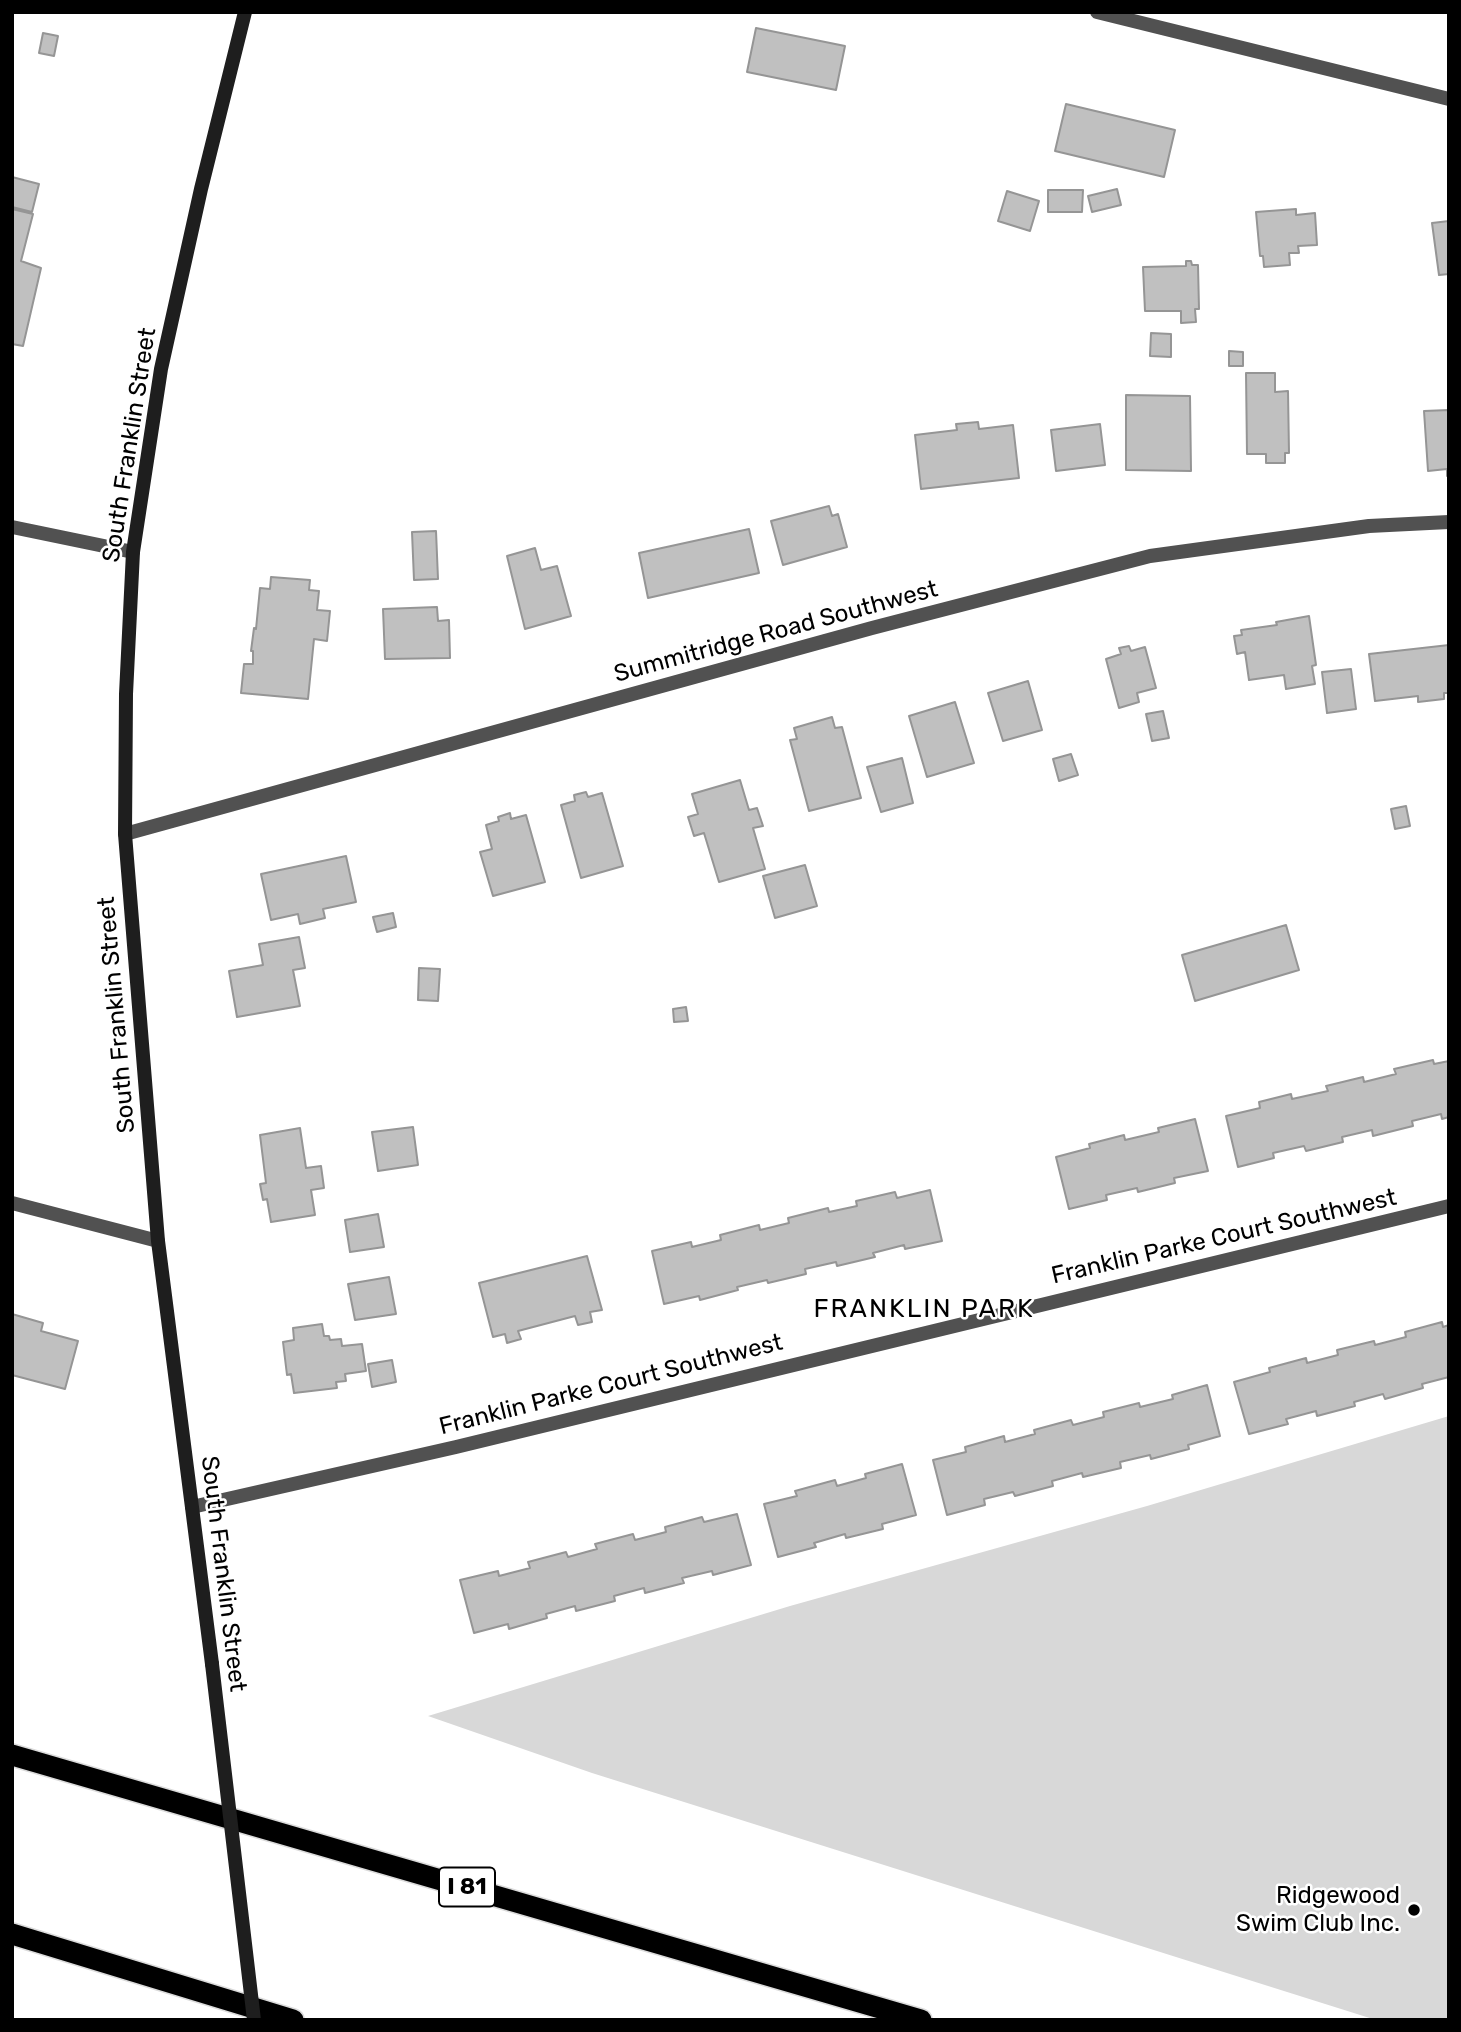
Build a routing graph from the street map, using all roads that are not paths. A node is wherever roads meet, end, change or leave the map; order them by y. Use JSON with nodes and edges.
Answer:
{"nodes":[{"id":1,"x":245,"y":12,"type":"edge"},
{"id":2,"x":1097,"y":12,"type":"edge"},
{"id":3,"x":1449,"y":99,"type":"edge"},
{"id":4,"x":1449,"y":522,"type":"edge"},
{"id":5,"x":12,"y":527,"type":"edge"},
{"id":6,"x":133,"y":552,"type":"junction"},
{"id":7,"x":125,"y":834,"type":"junction"},
{"id":8,"x":12,"y":1203,"type":"edge"},
{"id":9,"x":1449,"y":1206,"type":"edge"},
{"id":10,"x":158,"y":1241,"type":"junction"},
{"id":11,"x":192,"y":1507,"type":"junction"},
{"id":12,"x":12,"y":1755,"type":"edge"},
{"id":13,"x":12,"y":1934,"type":"edge"},
{"id":14,"x":254,"y":2020,"type":"edge"},
{"id":15,"x":293,"y":2020,"type":"edge"},
{"id":16,"x":921,"y":2020,"type":"edge"}],
"edges":[{"from":1,"to":6,"type":"main road","name":"South Franklin Street"},
{"from":2,"to":3,"type":"street"},
{"from":4,"to":7,"type":"street","name":"Summitridge Road Southwest"},
{"from":5,"to":6,"type":"street"},
{"from":6,"to":7,"type":"main road","name":"South Franklin Street"},
{"from":7,"to":10,"type":"main road","name":"South Franklin Street"},
{"from":8,"to":10,"type":"street"},
{"from":9,"to":11,"type":"street","name":"Franklin Parke Court Southwest"},
{"from":10,"to":11,"type":"main road","name":"South Franklin Street"},
{"from":11,"to":14,"type":"main road","name":"South Franklin Street","bridge":true},
{"from":12,"to":16,"type":"highway","number":"I 81"},
{"from":13,"to":15,"type":"highway"}]}
